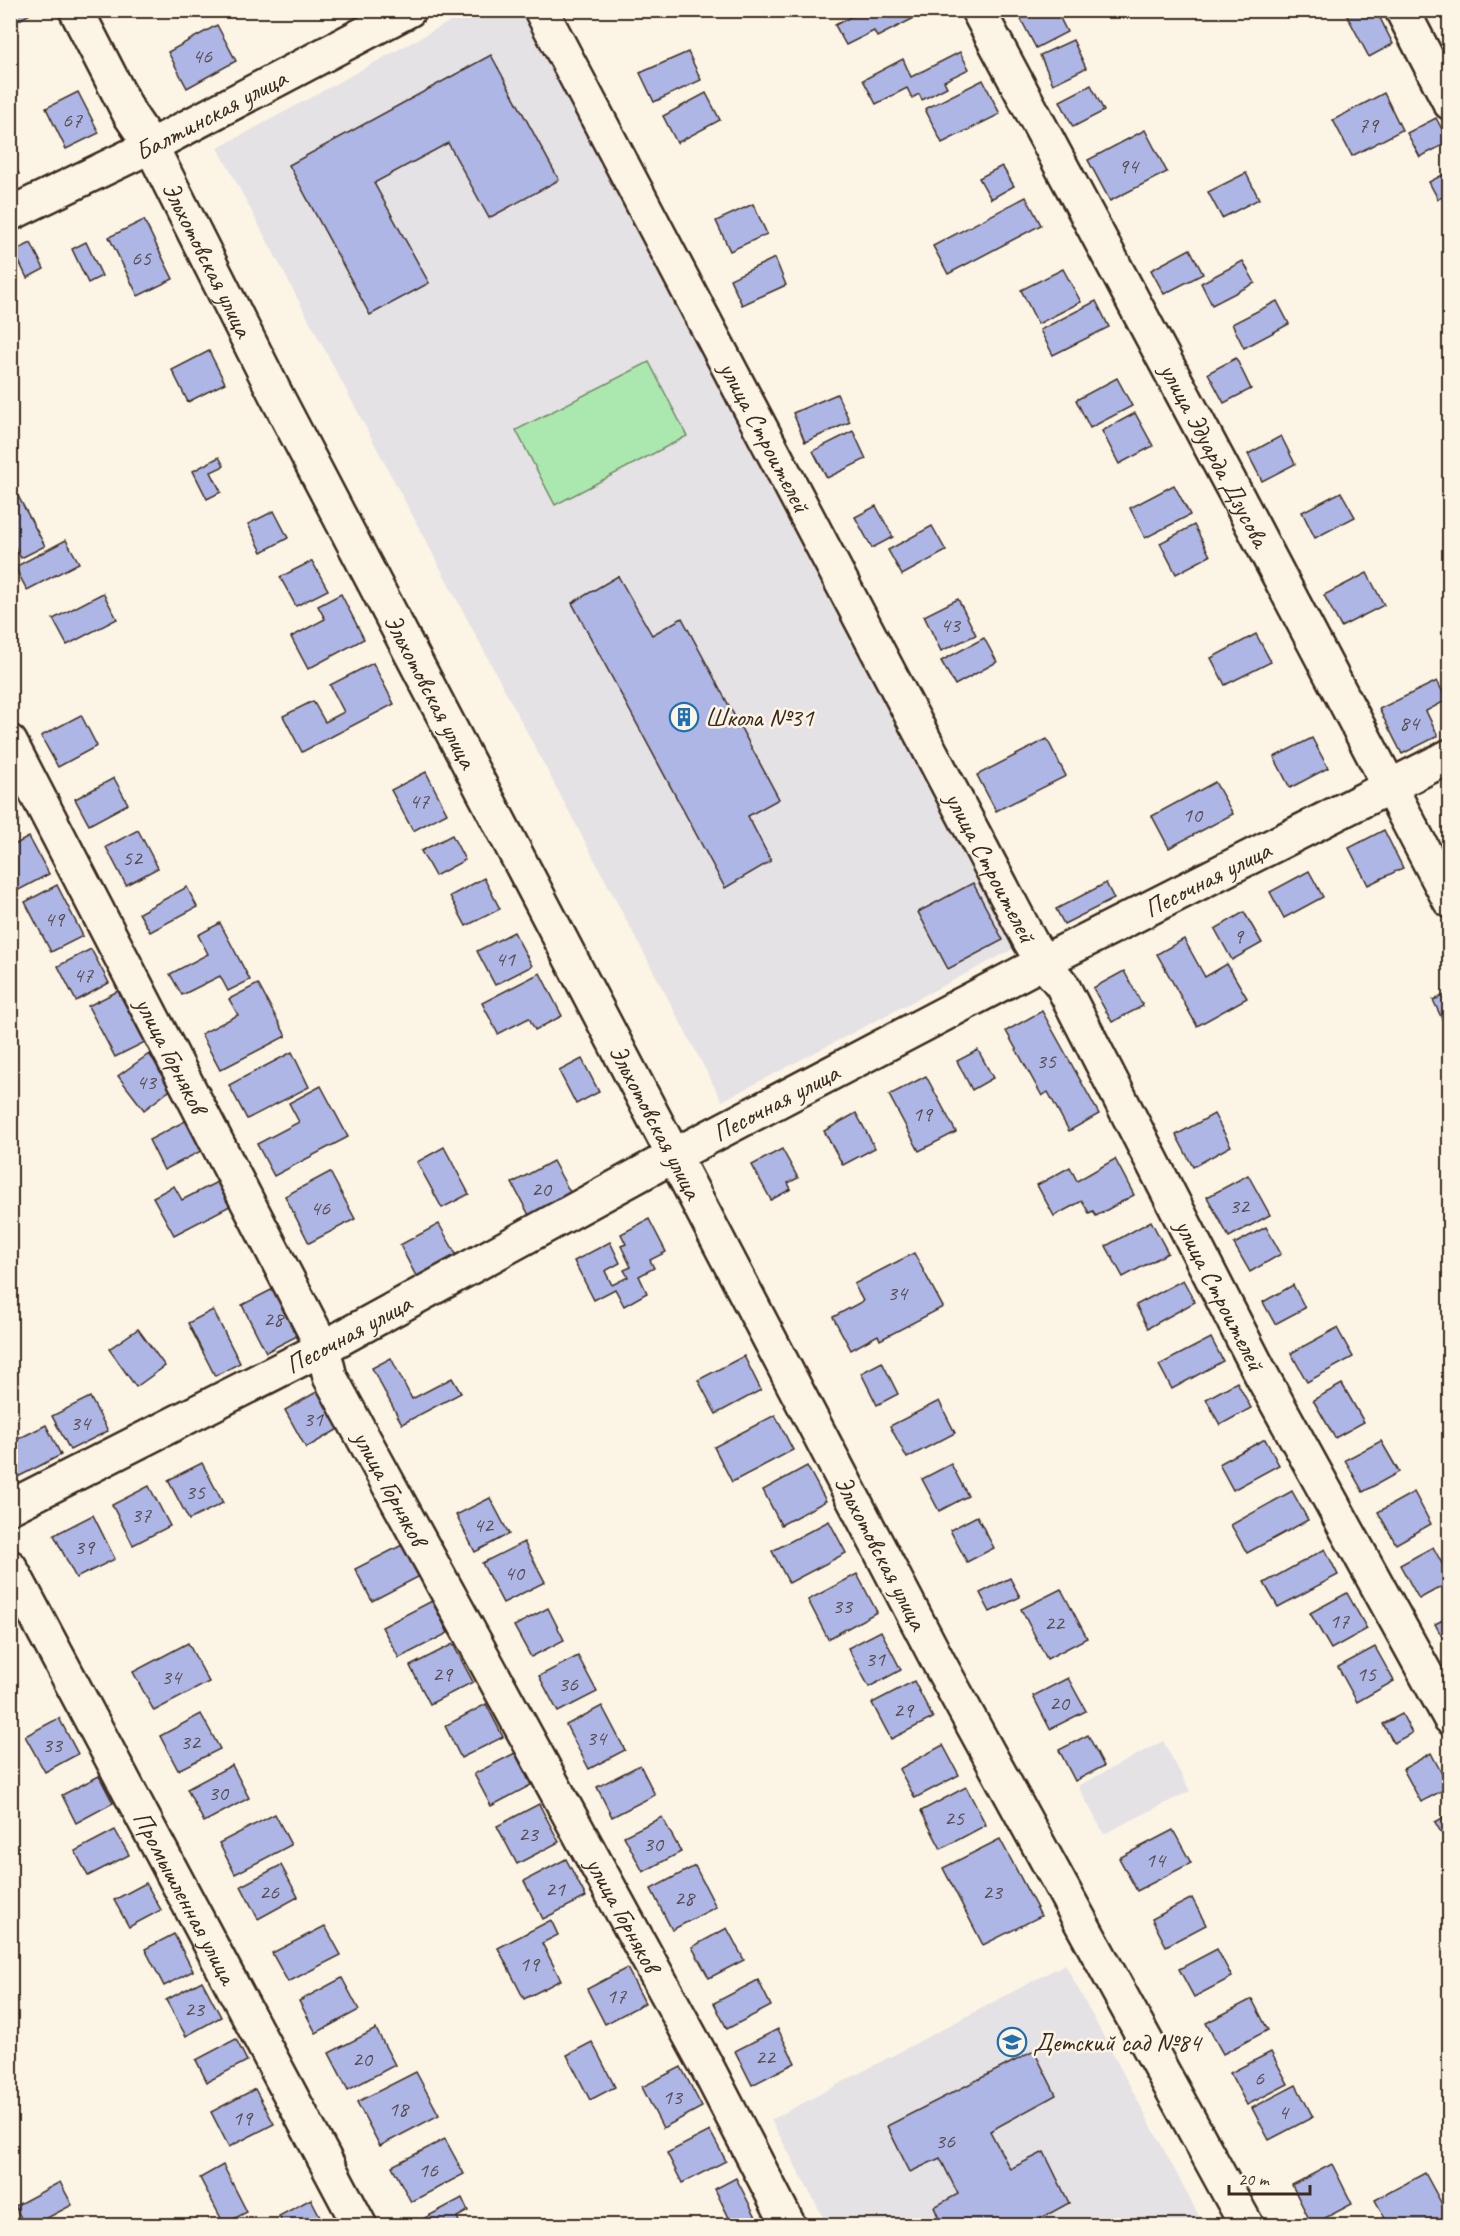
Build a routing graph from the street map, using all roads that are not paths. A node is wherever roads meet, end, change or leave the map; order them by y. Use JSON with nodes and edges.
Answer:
{"nodes":[{"id":1,"x":76,"y":10,"type":"edge"},
{"id":2,"x":409,"y":10,"type":"edge"},
{"id":3,"x":541,"y":10,"type":"edge"},
{"id":4,"x":978,"y":10,"type":"edge"},
{"id":5,"x":1402,"y":10,"type":"edge"},
{"id":6,"x":1449,"y":103,"type":"edge"},
{"id":7,"x":151,"y":146,"type":"junction"},
{"id":8,"x":10,"y":214,"type":"edge"},
{"id":9,"x":10,"y":742,"type":"edge"},
{"id":10,"x":1449,"y":756,"type":"edge"},
{"id":11,"x":1390,"y":787,"type":"junction"},
{"id":12,"x":1449,"y":901,"type":"edge"},
{"id":13,"x":1044,"y":962,"type":"junction"},
{"id":14,"x":673,"y":1156,"type":"junction"},
{"id":15,"x":323,"y":1348,"type":"junction"},
{"id":16,"x":10,"y":1507,"type":"edge"},
{"id":17,"x":10,"y":1567,"type":"edge"},
{"id":18,"x":1449,"y":1718,"type":"edge"},
{"id":19,"x":360,"y":2226,"type":"edge"},
{"id":20,"x":789,"y":2226,"type":"edge"},
{"id":21,"x":1247,"y":2226,"type":"edge"}],
"edges":[{"from":1,"to":7,"type":"street","name":"Эльхотовская улица"},
{"from":2,"to":7,"type":"street","name":"Балтинская улица"},
{"from":3,"to":13,"type":"street","name":"улица Строителей"},
{"from":4,"to":11,"type":"street","name":"улица Эдуарда Дзусова"},
{"from":5,"to":6,"type":"street"},
{"from":7,"to":8,"type":"street","name":"Балтинская улица"},
{"from":7,"to":14,"type":"street","name":"Эльхотовская улица"},
{"from":9,"to":15,"type":"street","name":"улица Горняков"},
{"from":10,"to":11,"type":"street","name":"Песочная улица"},
{"from":11,"to":12,"type":"street","name":"улица Эдуарда Дзусова"},
{"from":11,"to":13,"type":"street","name":"Песочная улица"},
{"from":13,"to":14,"type":"street","name":"Песочная улица"},
{"from":13,"to":18,"type":"street","name":"улица Строителей"},
{"from":14,"to":15,"type":"street","name":"Песочная улица"},
{"from":14,"to":21,"type":"street","name":"Эльхотовская улица"},
{"from":15,"to":16,"type":"street","name":"Песочная улица"},
{"from":15,"to":20,"type":"street","name":"улица Горняков"},
{"from":17,"to":19,"type":"street","name":"Промышленная улица"}]}
